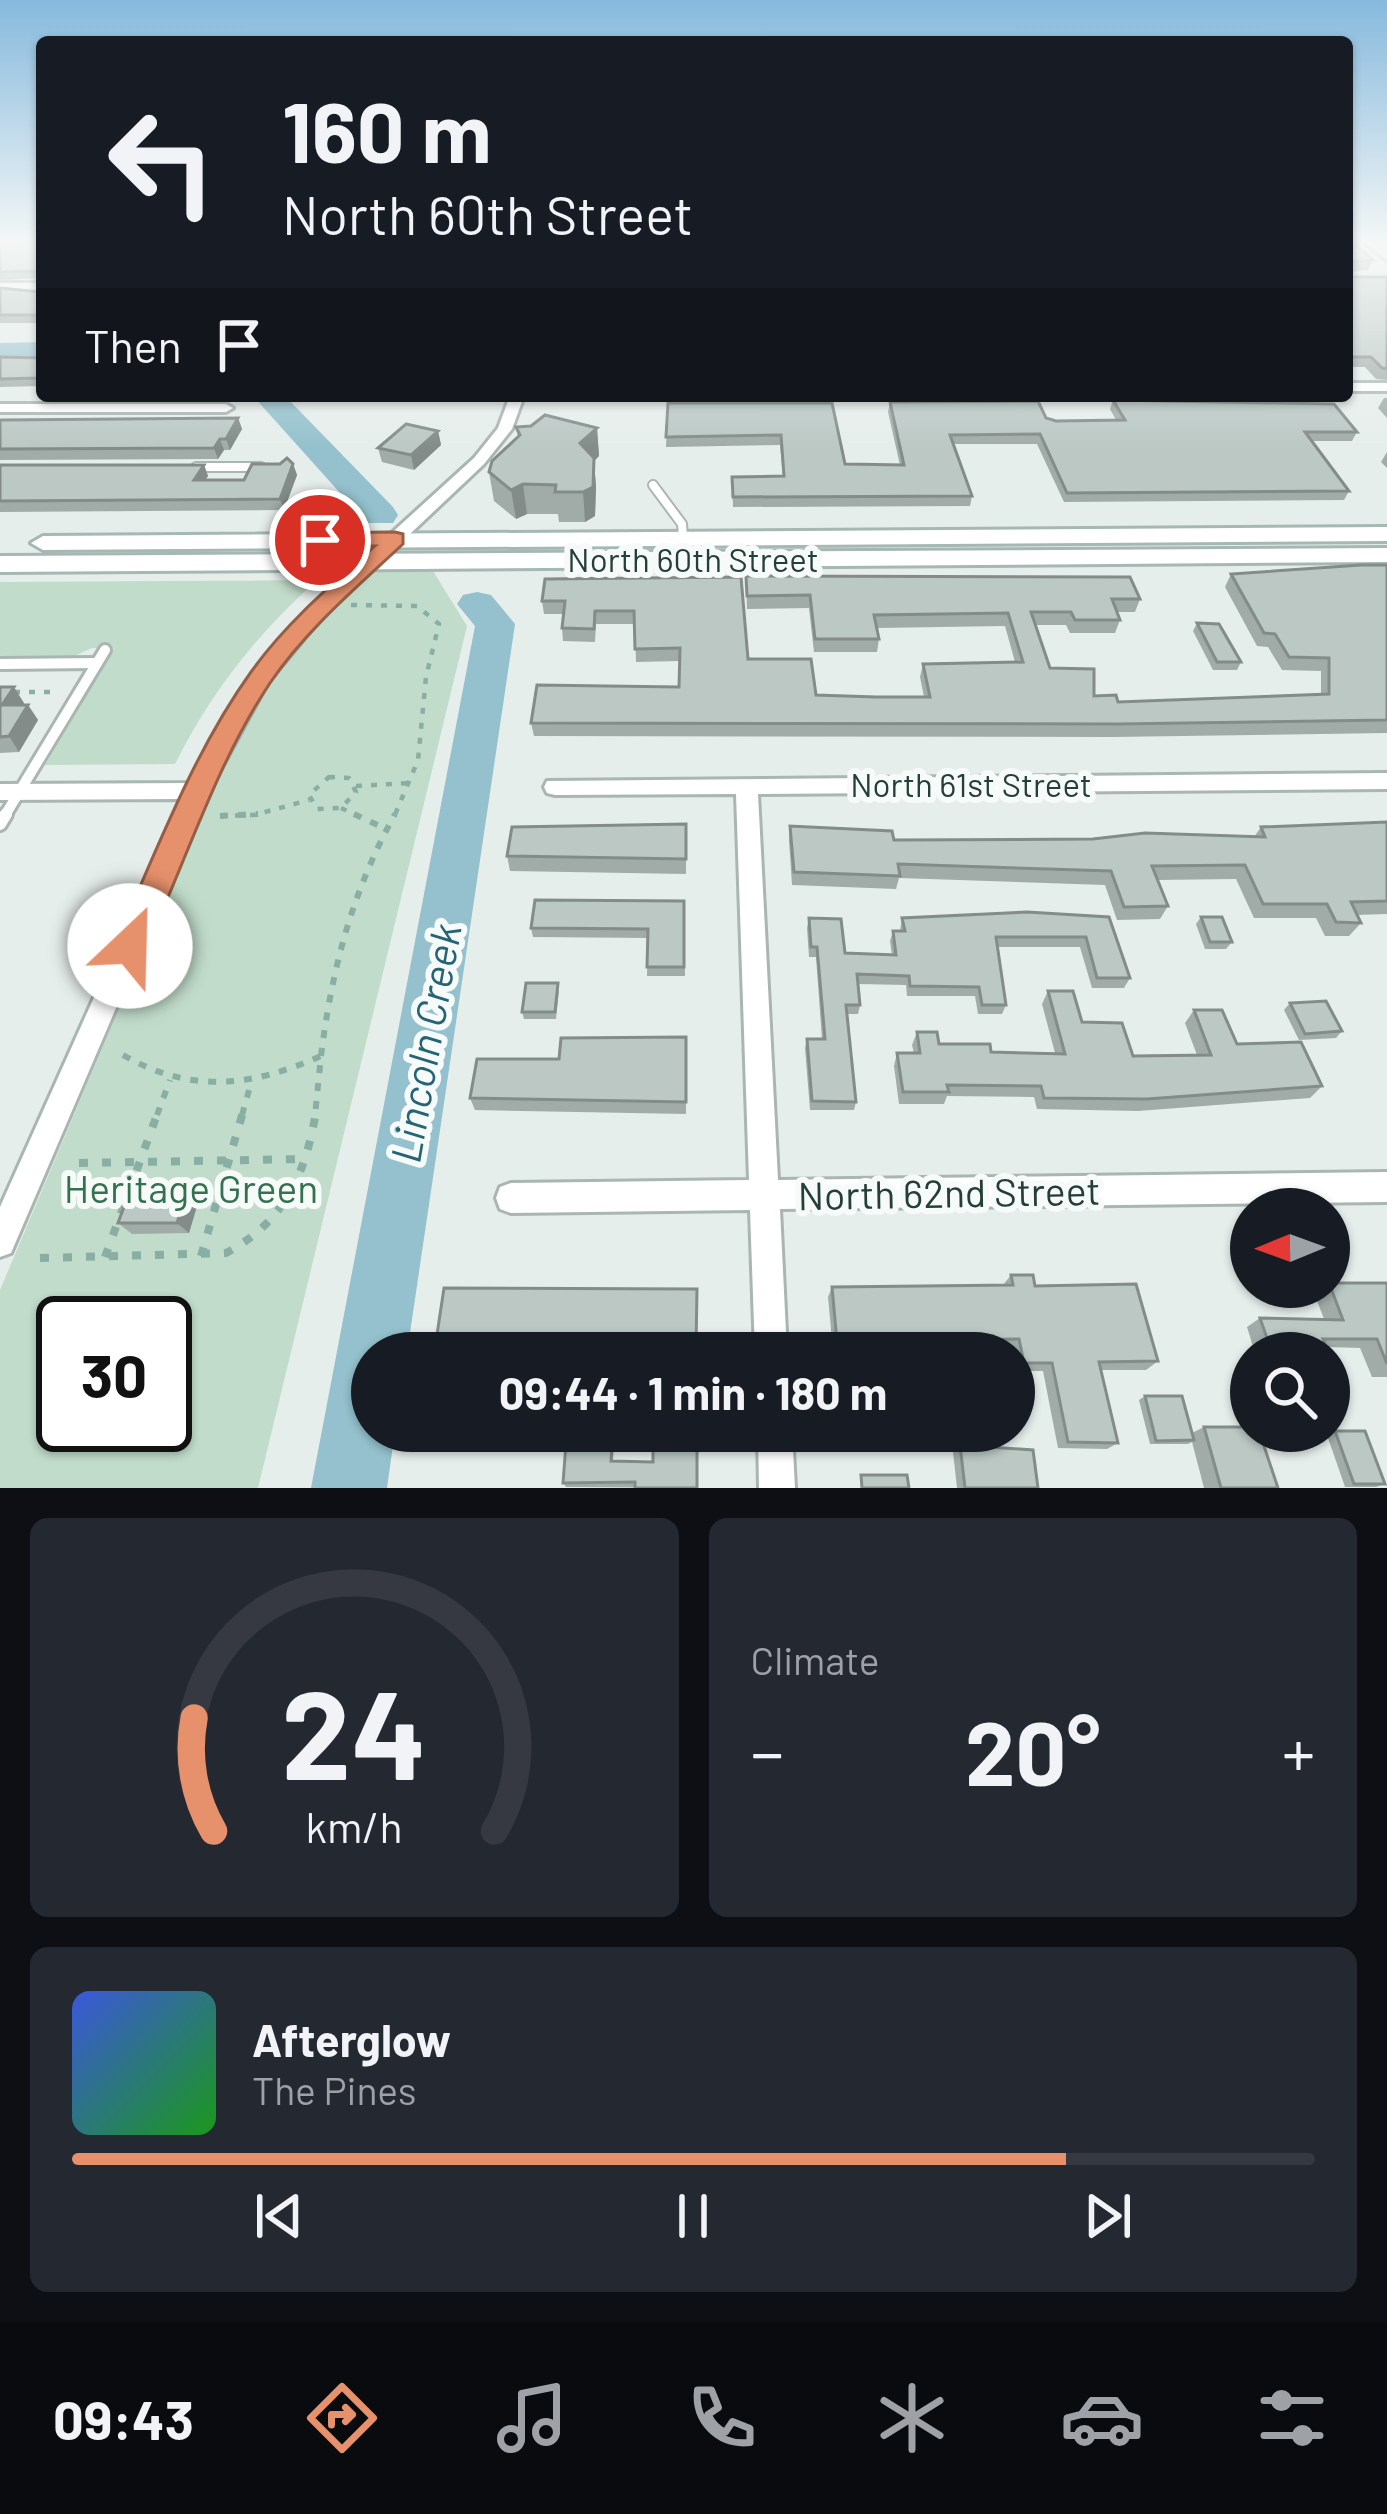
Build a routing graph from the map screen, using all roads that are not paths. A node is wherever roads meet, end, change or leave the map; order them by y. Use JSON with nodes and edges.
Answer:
{"nodes":[{"id":1,"x":1353,"y":387,"type":"edge"},
{"id":2,"x":1387,"y":387,"type":"edge"},
{"id":3,"x":515,"y":402,"type":"edge"},
{"id":4,"x":0,"y":408,"type":"edge"},
{"id":5,"x":226,"y":408,"type":"dead end"},
{"id":6,"x":188,"y":467,"type":"edge"},
{"id":7,"x":283,"y":467,"type":"edge"},
{"id":8,"x":653,"y":485,"type":"dead end"},
{"id":9,"x":1387,"y":534,"type":"edge"},
{"id":10,"x":683,"y":537,"type":"junction"},
{"id":11,"x":395,"y":539,"type":"junction"},
{"id":12,"x":0,"y":544,"type":"edge"},
{"id":13,"x":1387,"y":556,"type":"edge"},
{"id":14,"x":369,"y":563,"type":"junction"},
{"id":15,"x":0,"y":564,"type":"edge"},
{"id":16,"x":105,"y":650,"type":"dead end"},
{"id":17,"x":97,"y":663,"type":"junction"},
{"id":18,"x":0,"y":664,"type":"edge"},
{"id":19,"x":1387,"y":781,"type":"edge"},
{"id":20,"x":747,"y":786,"type":"junction"},
{"id":21,"x":555,"y":787,"type":"dead end"},
{"id":22,"x":198,"y":791,"type":"junction"},
{"id":23,"x":10,"y":792,"type":"edge"},
{"id":24,"x":0,"y":824,"type":"edge"},
{"id":25,"x":1387,"y":1187,"type":"edge"},
{"id":26,"x":764,"y":1193,"type":"junction"},
{"id":27,"x":511,"y":1198,"type":"dead end"},
{"id":28,"x":8,"y":1205,"type":"edge"},
{"id":29,"x":0,"y":1242,"type":"edge"},
{"id":30,"x":770,"y":1332,"type":"edge"},
{"id":31,"x":776,"y":1452,"type":"edge"},
{"id":32,"x":777,"y":1488,"type":"edge"}],
"edges":[{"from":1,"to":2,"type":"street"},
{"from":3,"to":11,"type":"street"},
{"from":4,"to":5,"type":"street"},
{"from":6,"to":7,"type":"lane"},
{"from":8,"to":10,"type":"lane"},
{"from":9,"to":10,"type":"main road","name":"North 60th Street"},
{"from":10,"to":11,"type":"main road","name":"North 60th Street"},
{"from":11,"to":12,"type":"main road","name":"North 60th Street"},
{"from":11,"to":14,"type":"street"},
{"from":13,"to":14,"type":"main road","name":"North 60th Street"},
{"from":14,"to":15,"type":"main road","name":"North 60th Street"},
{"from":14,"to":22,"type":"street"},
{"from":16,"to":17,"type":"lane"},
{"from":17,"to":18,"type":"lane"},
{"from":17,"to":23,"type":"lane"},
{"from":19,"to":20,"type":"street","name":"North 61st Street"},
{"from":20,"to":21,"type":"street","name":"North 61st Street"},
{"from":20,"to":26,"type":"street"},
{"from":22,"to":23,"type":"street"},
{"from":22,"to":28,"type":"street"},
{"from":23,"to":24,"type":"lane"},
{"from":25,"to":26,"type":"street","name":"North 62nd Street"},
{"from":26,"to":27,"type":"street","name":"North 62nd Street"},
{"from":26,"to":30,"type":"street"},
{"from":28,"to":29,"type":"street"},
{"from":31,"to":32,"type":"street"}]}
